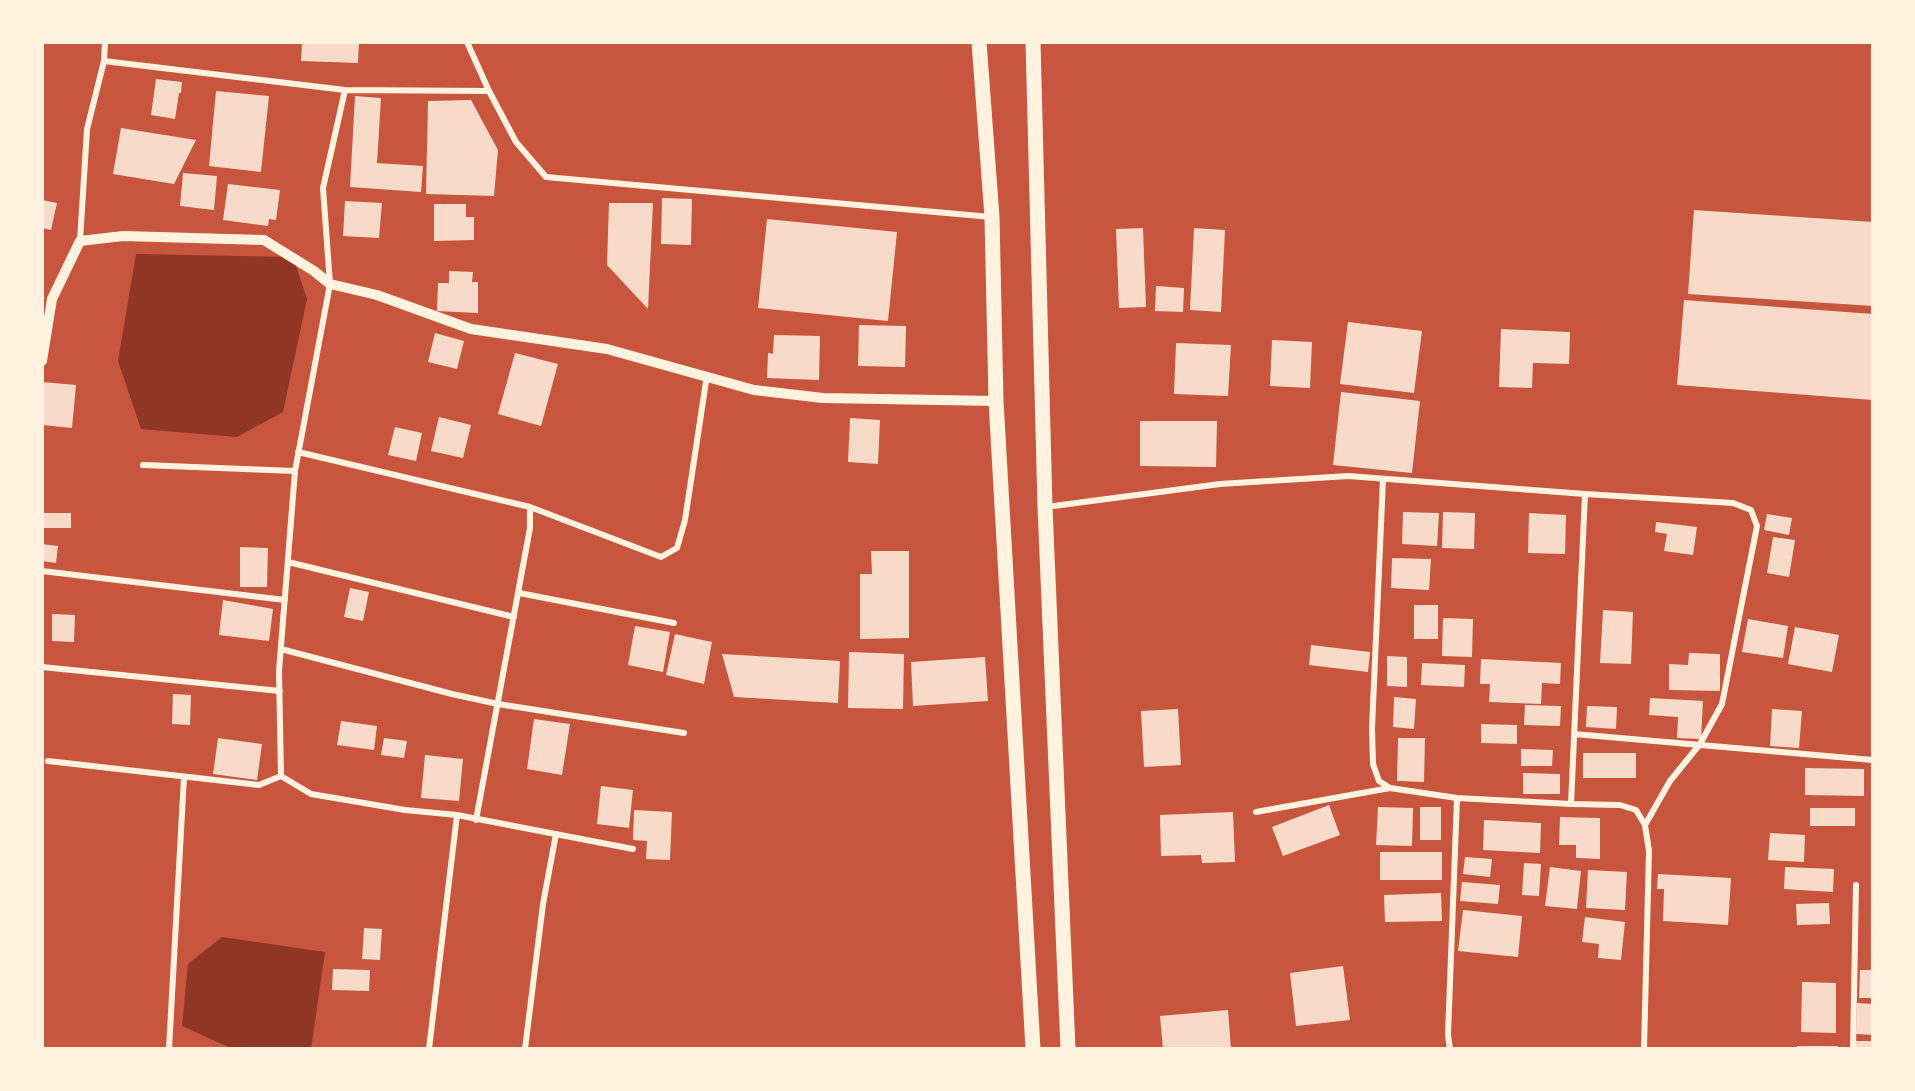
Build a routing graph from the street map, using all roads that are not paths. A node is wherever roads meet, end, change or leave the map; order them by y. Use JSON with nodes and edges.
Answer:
{"nodes":[{"id":1,"x":105,"y":42,"type":"edge"},
{"id":2,"x":466,"y":42,"type":"edge"},
{"id":3,"x":979,"y":42,"type":"edge"},
{"id":4,"x":1033,"y":42,"type":"edge"},
{"id":5,"x":104,"y":61,"type":"junction"},
{"id":6,"x":345,"y":90,"type":"junction"},
{"id":7,"x":489,"y":92,"type":"junction"},
{"id":8,"x":992,"y":217,"type":"junction"},
{"id":9,"x":80,"y":242,"type":"junction"},
{"id":10,"x":330,"y":284,"type":"junction"},
{"id":11,"x":42,"y":361,"type":"edge"},
{"id":12,"x":707,"y":375,"type":"junction"},
{"id":13,"x":996,"y":401,"type":"junction"},
{"id":14,"x":298,"y":452,"type":"junction"},
{"id":15,"x":143,"y":465,"type":"dead end"},
{"id":16,"x":295,"y":471,"type":"junction"},
{"id":17,"x":1383,"y":479,"type":"junction"},
{"id":18,"x":1585,"y":494,"type":"junction"},
{"id":19,"x":530,"y":507,"type":"junction"},
{"id":20,"x":1045,"y":507,"type":"junction"},
{"id":21,"x":288,"y":562,"type":"junction"},
{"id":22,"x":42,"y":571,"type":"edge"},
{"id":23,"x":519,"y":593,"type":"junction"},
{"id":24,"x":285,"y":600,"type":"junction"},
{"id":25,"x":514,"y":617,"type":"junction"},
{"id":26,"x":674,"y":623,"type":"dead end"},
{"id":27,"x":281,"y":649,"type":"junction"},
{"id":28,"x":42,"y":667,"type":"edge"},
{"id":29,"x":280,"y":691,"type":"junction"},
{"id":30,"x":498,"y":704,"type":"junction"},
{"id":31,"x":684,"y":733,"type":"dead end"},
{"id":32,"x":1574,"y":734,"type":"junction"},
{"id":33,"x":1700,"y":744,"type":"junction"},
{"id":34,"x":1873,"y":760,"type":"edge"},
{"id":35,"x":48,"y":761,"type":"dead end"},
{"id":36,"x":281,"y":776,"type":"junction"},
{"id":37,"x":184,"y":777,"type":"junction"},
{"id":38,"x":1390,"y":788,"type":"junction"},
{"id":39,"x":1456,"y":798,"type":"junction"},
{"id":40,"x":1570,"y":804,"type":"junction"},
{"id":41,"x":1256,"y":812,"type":"dead end"},
{"id":42,"x":458,"y":815,"type":"junction"},
{"id":43,"x":476,"y":820,"type":"junction"},
{"id":44,"x":1645,"y":825,"type":"junction"},
{"id":45,"x":556,"y":834,"type":"junction"},
{"id":46,"x":633,"y":849,"type":"dead end"},
{"id":47,"x":1856,"y":885,"type":"dead end"},
{"id":48,"x":168,"y":1049,"type":"edge"},
{"id":49,"x":429,"y":1049,"type":"edge"},
{"id":50,"x":525,"y":1049,"type":"edge"},
{"id":51,"x":1033,"y":1049,"type":"edge"},
{"id":52,"x":1068,"y":1049,"type":"edge"},
{"id":53,"x":1450,"y":1049,"type":"edge"},
{"id":54,"x":1644,"y":1049,"type":"edge"},
{"id":55,"x":1853,"y":1049,"type":"edge"}],
"edges":[{"from":1,"to":5,"type":"street"},
{"from":2,"to":7,"type":"street"},
{"from":3,"to":8,"type":"main road"},
{"from":4,"to":20,"type":"main road"},
{"from":5,"to":6,"type":"street"},
{"from":5,"to":9,"type":"street"},
{"from":6,"to":7,"type":"street"},
{"from":6,"to":10,"type":"street"},
{"from":7,"to":8,"type":"street"},
{"from":8,"to":13,"type":"main road"},
{"from":9,"to":10,"type":"street"},
{"from":9,"to":11,"type":"street"},
{"from":10,"to":12,"type":"street"},
{"from":10,"to":14,"type":"street"},
{"from":12,"to":13,"type":"street"},
{"from":12,"to":19,"type":"street"},
{"from":13,"to":51,"type":"main road"},
{"from":14,"to":16,"type":"street"},
{"from":14,"to":19,"type":"street"},
{"from":15,"to":16,"type":"street"},
{"from":16,"to":21,"type":"street"},
{"from":17,"to":18,"type":"street"},
{"from":17,"to":20,"type":"street"},
{"from":17,"to":38,"type":"street"},
{"from":18,"to":32,"type":"street"},
{"from":18,"to":33,"type":"street"},
{"from":19,"to":23,"type":"street"},
{"from":20,"to":52,"type":"main road"},
{"from":21,"to":24,"type":"street"},
{"from":21,"to":25,"type":"street"},
{"from":22,"to":24,"type":"street"},
{"from":23,"to":25,"type":"street"},
{"from":23,"to":26,"type":"street"},
{"from":24,"to":27,"type":"street"},
{"from":25,"to":30,"type":"street"},
{"from":27,"to":29,"type":"street"},
{"from":27,"to":30,"type":"street"},
{"from":28,"to":29,"type":"street"},
{"from":29,"to":36,"type":"street"},
{"from":30,"to":31,"type":"street"},
{"from":30,"to":43,"type":"street"},
{"from":32,"to":33,"type":"street"},
{"from":32,"to":40,"type":"street"},
{"from":33,"to":34,"type":"street"},
{"from":33,"to":44,"type":"street"},
{"from":35,"to":37,"type":"street"},
{"from":36,"to":37,"type":"street"},
{"from":36,"to":42,"type":"street"},
{"from":37,"to":48,"type":"street"},
{"from":38,"to":39,"type":"street"},
{"from":38,"to":41,"type":"street"},
{"from":39,"to":40,"type":"street"},
{"from":39,"to":53,"type":"street"},
{"from":40,"to":44,"type":"street"},
{"from":42,"to":43,"type":"street"},
{"from":42,"to":49,"type":"street"},
{"from":43,"to":45,"type":"street"},
{"from":44,"to":54,"type":"street"},
{"from":45,"to":46,"type":"street"},
{"from":45,"to":50,"type":"street"},
{"from":47,"to":55,"type":"street"}]}
